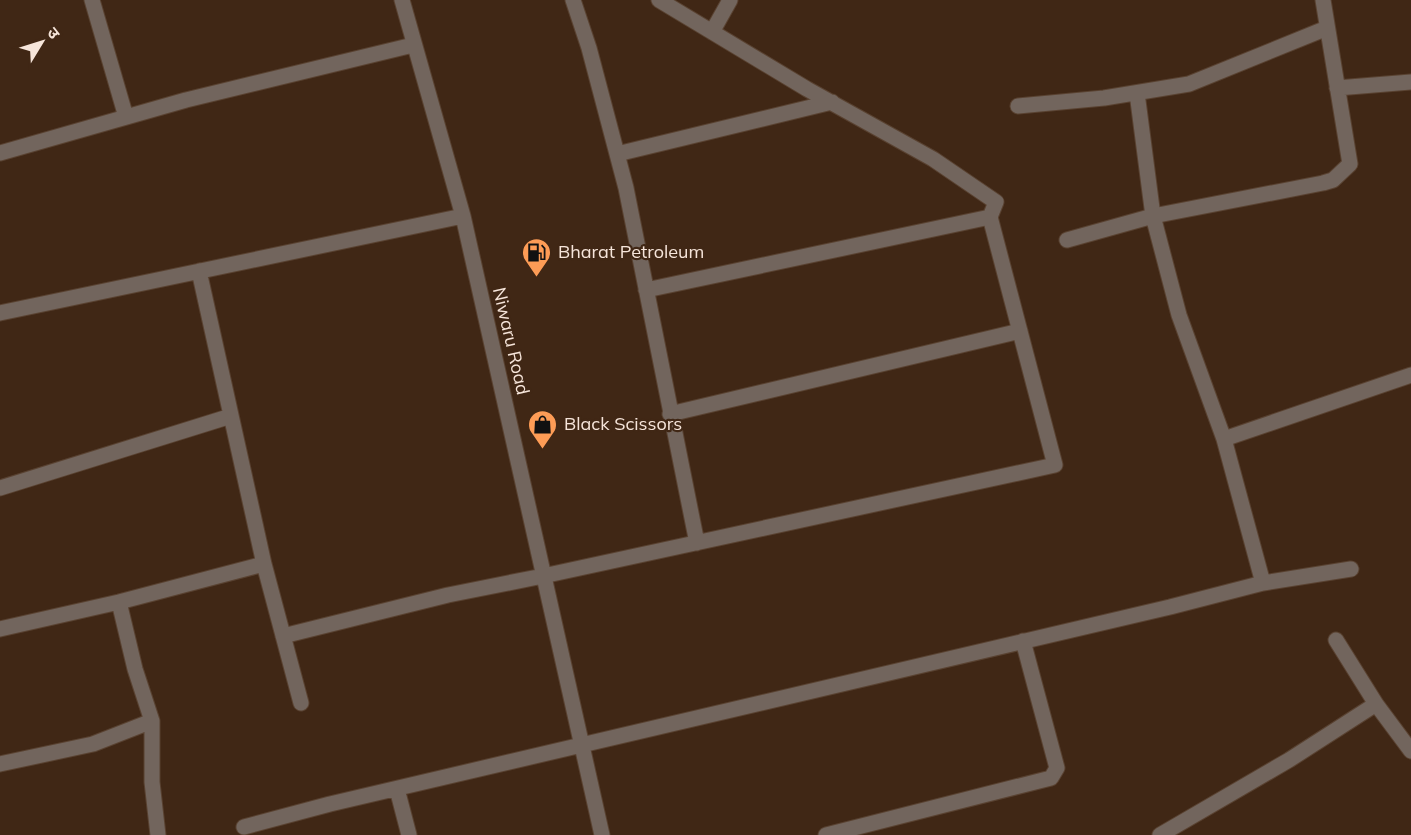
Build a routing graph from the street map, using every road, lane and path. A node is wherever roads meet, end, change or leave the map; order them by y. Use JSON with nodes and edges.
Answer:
{"nodes":[{"id":1,"x":92,"y":0,"type":"edge"},
{"id":2,"x":402,"y":0,"type":"edge"},
{"id":3,"x":573,"y":0,"type":"edge"},
{"id":4,"x":659,"y":0,"type":"edge"},
{"id":5,"x":730,"y":0,"type":"edge"},
{"id":6,"x":1323,"y":0,"type":"edge"},
{"id":7,"x":1327,"y":27,"type":"junction"},
{"id":8,"x":712,"y":32,"type":"junction"},
{"id":9,"x":413,"y":45,"type":"junction"},
{"id":10,"x":1411,"y":82,"type":"edge"},
{"id":11,"x":1337,"y":88,"type":"junction"},
{"id":12,"x":1137,"y":93,"type":"junction"},
{"id":13,"x":832,"y":102,"type":"junction"},
{"id":14,"x":1018,"y":106,"type":"dead end"},
{"id":15,"x":126,"y":117,"type":"junction"},
{"id":16,"x":0,"y":153,"type":"edge"},
{"id":17,"x":617,"y":154,"type":"junction"},
{"id":18,"x":463,"y":216,"type":"junction"},
{"id":19,"x":1153,"y":216,"type":"junction"},
{"id":20,"x":990,"y":217,"type":"junction"},
{"id":21,"x":1067,"y":240,"type":"dead end"},
{"id":22,"x":199,"y":272,"type":"junction"},
{"id":23,"x":646,"y":290,"type":"junction"},
{"id":24,"x":0,"y":313,"type":"edge"},
{"id":25,"x":1020,"y":331,"type":"junction"},
{"id":26,"x":1411,"y":375,"type":"edge"},
{"id":27,"x":670,"y":414,"type":"junction"},
{"id":28,"x":231,"y":416,"type":"junction"},
{"id":29,"x":1224,"y":439,"type":"junction"},
{"id":30,"x":0,"y":488,"type":"edge"},
{"id":31,"x":697,"y":543,"type":"junction"},
{"id":32,"x":264,"y":564,"type":"junction"},
{"id":33,"x":1351,"y":570,"type":"dead end"},
{"id":34,"x":543,"y":576,"type":"junction"},
{"id":35,"x":1263,"y":583,"type":"junction"},
{"id":36,"x":119,"y":602,"type":"junction"},
{"id":37,"x":0,"y":629,"type":"edge"},
{"id":38,"x":283,"y":636,"type":"junction"},
{"id":39,"x":1336,"y":640,"type":"dead end"},
{"id":40,"x":1023,"y":641,"type":"junction"},
{"id":41,"x":301,"y":703,"type":"dead end"},
{"id":42,"x":1376,"y":704,"type":"junction"},
{"id":43,"x":152,"y":721,"type":"junction"},
{"id":44,"x":582,"y":745,"type":"junction"},
{"id":45,"x":1411,"y":751,"type":"edge"},
{"id":46,"x":0,"y":764,"type":"edge"},
{"id":47,"x":397,"y":789,"type":"junction"},
{"id":48,"x":244,"y":827,"type":"dead end"},
{"id":49,"x":159,"y":835,"type":"edge"},
{"id":50,"x":409,"y":835,"type":"edge"},
{"id":51,"x":602,"y":835,"type":"edge"},
{"id":52,"x":826,"y":835,"type":"edge"},
{"id":53,"x":1160,"y":835,"type":"edge"}],
"edges":[{"from":1,"to":15,"type":"street"},
{"from":2,"to":9,"type":"street","name":"Niwaru Road"},
{"from":3,"to":17,"type":"street"},
{"from":4,"to":8,"type":"street"},
{"from":5,"to":8,"type":"street"},
{"from":6,"to":7,"type":"street"},
{"from":7,"to":11,"type":"street"},
{"from":7,"to":12,"type":"street"},
{"from":8,"to":13,"type":"street"},
{"from":9,"to":15,"type":"street"},
{"from":9,"to":18,"type":"street","name":"Niwaru Road"},
{"from":10,"to":11,"type":"street"},
{"from":11,"to":19,"type":"street"},
{"from":12,"to":14,"type":"street"},
{"from":12,"to":19,"type":"street"},
{"from":13,"to":17,"type":"street"},
{"from":13,"to":20,"type":"street"},
{"from":15,"to":16,"type":"street"},
{"from":17,"to":23,"type":"street"},
{"from":18,"to":22,"type":"street"},
{"from":18,"to":34,"type":"street","name":"Niwaru Road"},
{"from":19,"to":21,"type":"street"},
{"from":19,"to":29,"type":"street"},
{"from":20,"to":23,"type":"street"},
{"from":20,"to":25,"type":"street"},
{"from":22,"to":24,"type":"street"},
{"from":22,"to":28,"type":"street"},
{"from":23,"to":27,"type":"street"},
{"from":25,"to":27,"type":"street"},
{"from":25,"to":31,"type":"street"},
{"from":26,"to":29,"type":"street"},
{"from":27,"to":31,"type":"street"},
{"from":28,"to":30,"type":"street"},
{"from":28,"to":32,"type":"street"},
{"from":29,"to":35,"type":"street"},
{"from":31,"to":34,"type":"street"},
{"from":32,"to":36,"type":"street"},
{"from":32,"to":38,"type":"street"},
{"from":33,"to":35,"type":"street"},
{"from":34,"to":38,"type":"street"},
{"from":34,"to":44,"type":"street","name":"Niwaru Road"},
{"from":35,"to":40,"type":"street"},
{"from":36,"to":37,"type":"street"},
{"from":36,"to":43,"type":"street"},
{"from":38,"to":41,"type":"street"},
{"from":39,"to":42,"type":"street"},
{"from":40,"to":44,"type":"street"},
{"from":40,"to":52,"type":"street"},
{"from":42,"to":45,"type":"street"},
{"from":42,"to":53,"type":"street"},
{"from":43,"to":46,"type":"street"},
{"from":43,"to":49,"type":"street"},
{"from":44,"to":47,"type":"street"},
{"from":44,"to":51,"type":"street","name":"Niwaru Road"},
{"from":47,"to":48,"type":"street"},
{"from":47,"to":50,"type":"street"}]}
